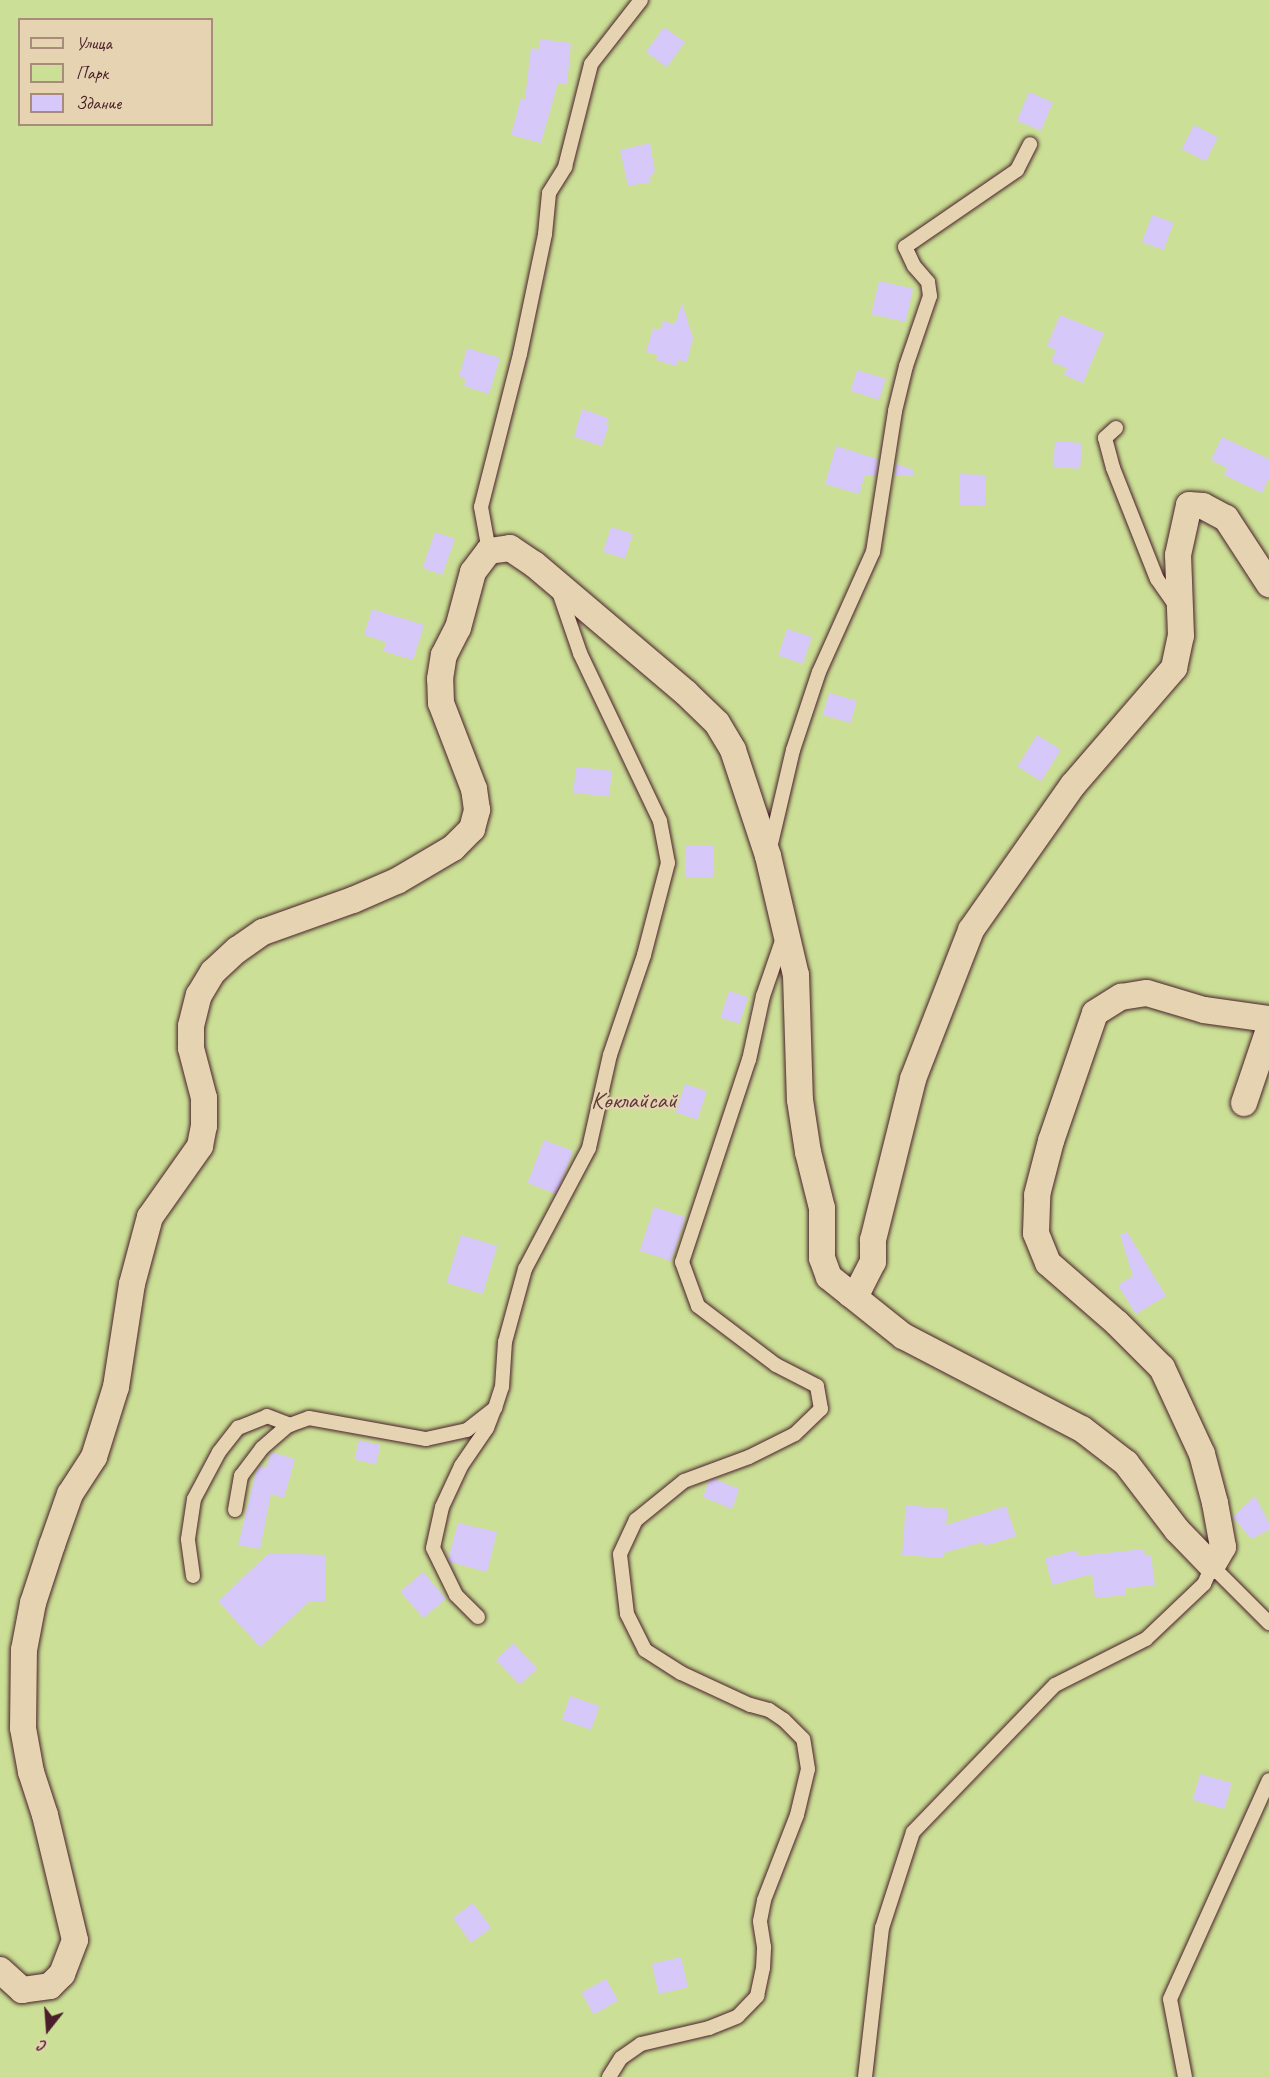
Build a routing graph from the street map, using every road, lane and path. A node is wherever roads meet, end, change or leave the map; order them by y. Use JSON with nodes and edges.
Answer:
{"nodes":[{"id":1,"x":641,"y":0,"type":"edge"},
{"id":2,"x":1030,"y":144,"type":"dead end"},
{"id":3,"x":1116,"y":428,"type":"dead end"},
{"id":4,"x":489,"y":551,"type":"junction"},
{"id":5,"x":556,"y":584,"type":"junction"},
{"id":6,"x":1269,"y":584,"type":"edge"},
{"id":7,"x":1180,"y":610,"type":"junction"},
{"id":8,"x":768,"y":856,"type":"junction"},
{"id":9,"x":786,"y":931,"type":"junction"},
{"id":10,"x":1269,"y":1019,"type":"edge"},
{"id":11,"x":1269,"y":1029,"type":"edge"},
{"id":12,"x":1244,"y":1103,"type":"dead end"},
{"id":13,"x":850,"y":1294,"type":"junction"},
{"id":14,"x":495,"y":1408,"type":"junction"},
{"id":15,"x":290,"y":1425,"type":"junction"},
{"id":16,"x":235,"y":1510,"type":"dead end"},
{"id":17,"x":1212,"y":1566,"type":"junction"},
{"id":18,"x":193,"y":1576,"type":"dead end"},
{"id":19,"x":478,"y":1617,"type":"dead end"},
{"id":20,"x":1269,"y":1623,"type":"edge"},
{"id":21,"x":1269,"y":1780,"type":"edge"},
{"id":22,"x":0,"y":1970,"type":"edge"},
{"id":23,"x":609,"y":2077,"type":"edge"},
{"id":24,"x":865,"y":2077,"type":"edge"},
{"id":25,"x":1185,"y":2077,"type":"edge"}],
"edges":[{"from":1,"to":4,"type":"lane"},
{"from":2,"to":8,"type":"lane"},
{"from":3,"to":7,"type":"lane"},
{"from":4,"to":5,"type":"street"},
{"from":4,"to":22,"type":"street"},
{"from":5,"to":8,"type":"street"},
{"from":5,"to":14,"type":"lane"},
{"from":6,"to":7,"type":"street"},
{"from":7,"to":13,"type":"street"},
{"from":8,"to":9,"type":"street"},
{"from":9,"to":13,"type":"street"},
{"from":9,"to":23,"type":"lane"},
{"from":10,"to":17,"type":"street"},
{"from":11,"to":12,"type":"street"},
{"from":13,"to":17,"type":"street"},
{"from":14,"to":15,"type":"lane"},
{"from":14,"to":19,"type":"lane"},
{"from":15,"to":16,"type":"lane"},
{"from":15,"to":18,"type":"lane"},
{"from":17,"to":20,"type":"lane"},
{"from":17,"to":24,"type":"lane"},
{"from":21,"to":25,"type":"lane"}]}
